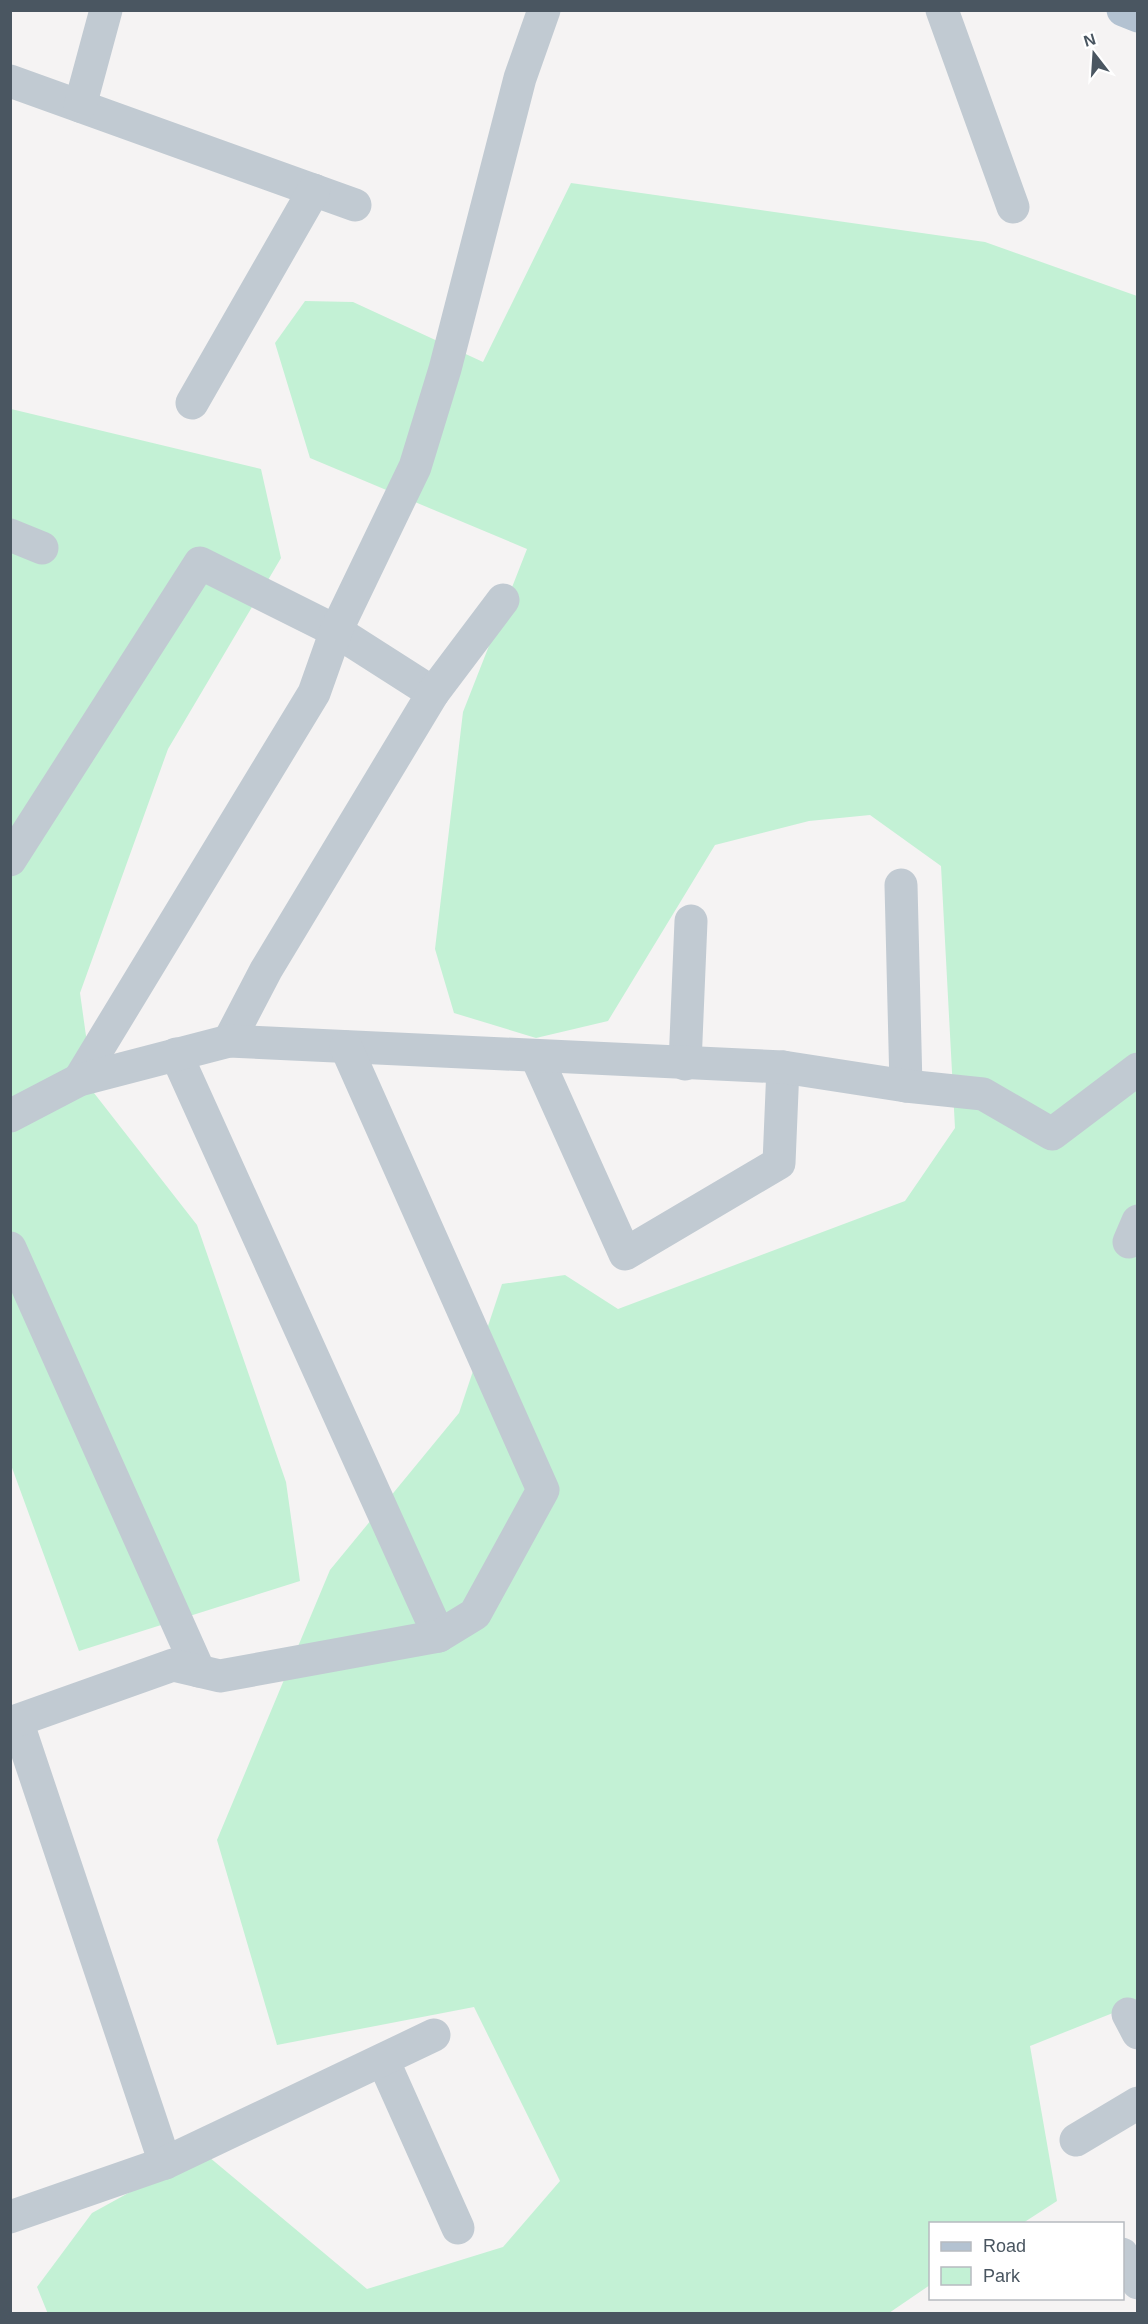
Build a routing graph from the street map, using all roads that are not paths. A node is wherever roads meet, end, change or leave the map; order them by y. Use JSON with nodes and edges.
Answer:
{"nodes":[{"id":1,"x":106,"y":10,"type":"edge"},
{"id":2,"x":544,"y":10,"type":"edge"},
{"id":3,"x":942,"y":10,"type":"edge"},
{"id":4,"x":1123,"y":10,"type":"edge"},
{"id":5,"x":1137,"y":16,"type":"edge"},
{"id":6,"x":10,"y":81,"type":"edge"},
{"id":7,"x":80,"y":106,"type":"junction"},
{"id":8,"x":314,"y":190,"type":"junction"},
{"id":9,"x":355,"y":205,"type":"dead end"},
{"id":10,"x":1013,"y":207,"type":"dead end"},
{"id":11,"x":192,"y":404,"type":"dead end"},
{"id":12,"x":10,"y":535,"type":"edge"},
{"id":13,"x":42,"y":548,"type":"dead end"},
{"id":14,"x":503,"y":600,"type":"dead end"},
{"id":15,"x":336,"y":632,"type":"junction"},
{"id":16,"x":433,"y":693,"type":"junction"},
{"id":17,"x":10,"y":860,"type":"edge"},
{"id":18,"x":901,"y":885,"type":"dead end"},
{"id":19,"x":691,"y":921,"type":"dead end"},
{"id":20,"x":229,"y":1041,"type":"junction"},
{"id":21,"x":346,"y":1047,"type":"junction"},
{"id":22,"x":176,"y":1054,"type":"junction"},
{"id":23,"x":536,"y":1056,"type":"junction"},
{"id":24,"x":685,"y":1064,"type":"junction"},
{"id":25,"x":783,"y":1067,"type":"junction"},
{"id":26,"x":1137,"y":1070,"type":"edge"},
{"id":27,"x":79,"y":1080,"type":"junction"},
{"id":28,"x":906,"y":1086,"type":"junction"},
{"id":29,"x":10,"y":1116,"type":"edge"},
{"id":30,"x":10,"y":1248,"type":"edge"},
{"id":31,"x":439,"y":1636,"type":"junction"},
{"id":32,"x":198,"y":1671,"type":"junction"},
{"id":33,"x":14,"y":1722,"type":"edge"},
{"id":34,"x":434,"y":2035,"type":"dead end"},
{"id":35,"x":383,"y":2060,"type":"junction"},
{"id":36,"x":1137,"y":2103,"type":"edge"},
{"id":37,"x":1076,"y":2140,"type":"dead end"},
{"id":38,"x":165,"y":2163,"type":"junction"},
{"id":39,"x":10,"y":2217,"type":"edge"},
{"id":40,"x":458,"y":2228,"type":"dead end"},
{"id":41,"x":1124,"y":2258,"type":"edge"},
{"id":42,"x":1137,"y":2283,"type":"edge"}],
"edges":[{"from":1,"to":7,"type":"street"},
{"from":2,"to":15,"type":"street"},
{"from":3,"to":10,"type":"street"},
{"from":4,"to":5,"type":"main road"},
{"from":6,"to":7,"type":"street"},
{"from":7,"to":8,"type":"street"},
{"from":8,"to":9,"type":"street"},
{"from":8,"to":11,"type":"street"},
{"from":12,"to":13,"type":"street"},
{"from":14,"to":16,"type":"street"},
{"from":15,"to":16,"type":"street"},
{"from":15,"to":17,"type":"street"},
{"from":15,"to":27,"type":"street"},
{"from":16,"to":20,"type":"street"},
{"from":18,"to":28,"type":"street"},
{"from":19,"to":24,"type":"street"},
{"from":20,"to":21,"type":"street"},
{"from":20,"to":22,"type":"street"},
{"from":21,"to":23,"type":"street"},
{"from":21,"to":31,"type":"street"},
{"from":22,"to":27,"type":"street"},
{"from":22,"to":31,"type":"street"},
{"from":23,"to":24,"type":"street"},
{"from":23,"to":25,"type":"street"},
{"from":24,"to":25,"type":"street"},
{"from":25,"to":28,"type":"street"},
{"from":26,"to":28,"type":"street"},
{"from":27,"to":29,"type":"street"},
{"from":30,"to":32,"type":"street"},
{"from":31,"to":32,"type":"street"},
{"from":32,"to":33,"type":"street"},
{"from":33,"to":38,"type":"street"},
{"from":34,"to":35,"type":"street"},
{"from":35,"to":38,"type":"street"},
{"from":35,"to":40,"type":"street"},
{"from":36,"to":37,"type":"street"},
{"from":38,"to":39,"type":"street"},
{"from":41,"to":42,"type":"street"}]}
